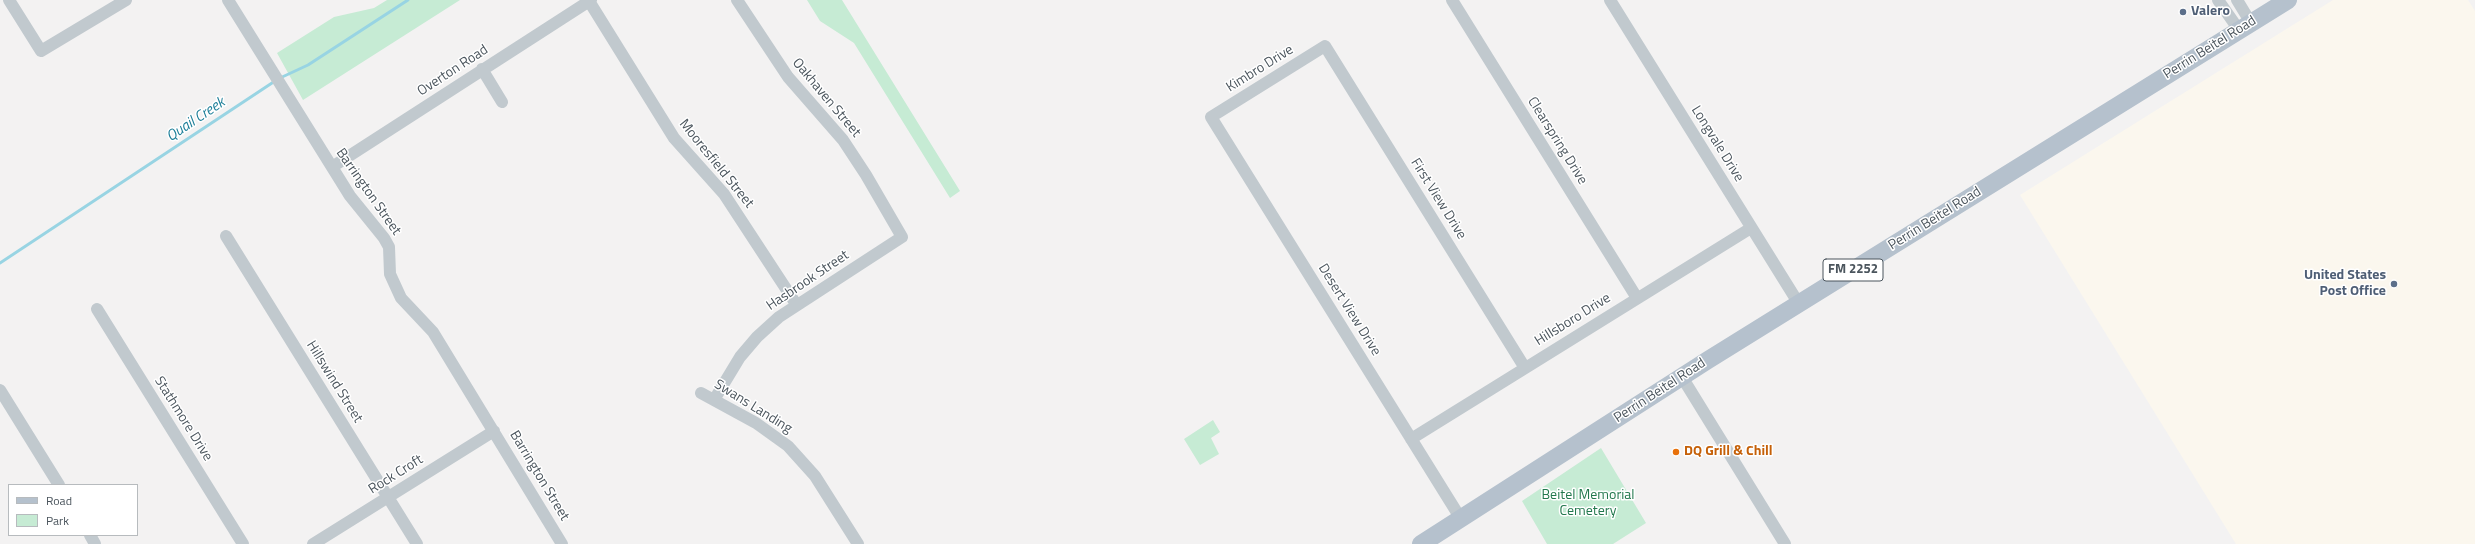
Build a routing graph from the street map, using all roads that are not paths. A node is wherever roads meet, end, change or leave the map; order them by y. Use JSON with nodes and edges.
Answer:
{"nodes":[{"id":1,"x":9,"y":0,"type":"edge"},
{"id":2,"x":126,"y":0,"type":"edge"},
{"id":3,"x":228,"y":0,"type":"edge"},
{"id":4,"x":737,"y":0,"type":"edge"},
{"id":5,"x":1452,"y":0,"type":"edge"},
{"id":6,"x":1610,"y":0,"type":"edge"},
{"id":7,"x":2218,"y":0,"type":"edge"},
{"id":8,"x":2236,"y":0,"type":"edge"},
{"id":9,"x":2288,"y":0,"type":"edge"},
{"id":10,"x":590,"y":1,"type":"edge"},
{"id":11,"x":2245,"y":26,"type":"junction"},
{"id":12,"x":1325,"y":46,"type":"joint"},
{"id":13,"x":482,"y":70,"type":"junction"},
{"id":14,"x":502,"y":102,"type":"dead end"},
{"id":15,"x":1211,"y":117,"type":"joint"},
{"id":16,"x":332,"y":167,"type":"junction"},
{"id":17,"x":1751,"y":228,"type":"junction"},
{"id":18,"x":226,"y":236,"type":"dead end"},
{"id":19,"x":902,"y":237,"type":"joint"},
{"id":20,"x":1637,"y":298,"type":"junction"},
{"id":21,"x":796,"y":304,"type":"junction"},
{"id":22,"x":1798,"y":304,"type":"junction"},
{"id":23,"x":98,"y":309,"type":"dead end"},
{"id":24,"x":1525,"y":368,"type":"junction"},
{"id":25,"x":1682,"y":377,"type":"junction"},
{"id":26,"x":0,"y":390,"type":"edge"},
{"id":27,"x":701,"y":393,"type":"dead end"},
{"id":28,"x":714,"y":400,"type":"junction"},
{"id":29,"x":494,"y":431,"type":"junction"},
{"id":30,"x":1411,"y":439,"type":"junction"},
{"id":31,"x":58,"y":484,"type":"edge"},
{"id":32,"x":388,"y":498,"type":"junction"},
{"id":33,"x":1461,"y":519,"type":"junction"},
{"id":34,"x":243,"y":544,"type":"edge"},
{"id":35,"x":313,"y":544,"type":"edge"},
{"id":36,"x":417,"y":544,"type":"edge"},
{"id":37,"x":562,"y":544,"type":"edge"},
{"id":38,"x":858,"y":544,"type":"edge"},
{"id":39,"x":1421,"y":544,"type":"edge"},
{"id":40,"x":1785,"y":544,"type":"edge"}],
"edges":[{"from":1,"to":2,"type":"street"},
{"from":3,"to":16,"type":"street","name":"Barrington Street"},
{"from":4,"to":19,"type":"street","name":"Oakhaven Street"},
{"from":5,"to":20,"type":"street","name":"Clearspring Drive"},
{"from":6,"to":17,"type":"street","name":"Longvale Drive"},
{"from":7,"to":11,"type":"street"},
{"from":8,"to":11,"type":"street"},
{"from":9,"to":11,"type":"main road","name":"Perrin Beitel Road","number":"FM 2252"},
{"from":10,"to":13,"type":"street","name":"Overton Road"},
{"from":10,"to":21,"type":"street","name":"Mooresfield Street"},
{"from":11,"to":22,"type":"main road","name":"Perrin Beitel Road","number":"FM 2252"},
{"from":12,"to":15,"type":"street","name":"Kimbro Drive"},
{"from":12,"to":24,"type":"street","name":"First View Drive"},
{"from":13,"to":14,"type":"street"},
{"from":13,"to":16,"type":"street","name":"Overton Road"},
{"from":15,"to":30,"type":"street","name":"Desert View Drive"},
{"from":16,"to":29,"type":"street","name":"Barrington Street"},
{"from":17,"to":20,"type":"street","name":"Hillsboro Drive"},
{"from":17,"to":22,"type":"street","name":"Longvale Drive"},
{"from":18,"to":32,"type":"street","name":"Hillswind Street"},
{"from":19,"to":21,"type":"street","name":"Hasbrook Street"},
{"from":20,"to":24,"type":"street","name":"Hillsboro Drive"},
{"from":21,"to":28,"type":"street","name":"Hasbrook Street"},
{"from":22,"to":25,"type":"main road","name":"Perrin Beitel Road","number":"FM 2252"},
{"from":23,"to":34,"type":"street","name":"Stathmore Drive"},
{"from":24,"to":30,"type":"street","name":"Hillsboro Drive"},
{"from":25,"to":33,"type":"main road","name":"Perrin Beitel Road","number":"FM 2252"},
{"from":25,"to":40,"type":"street"},
{"from":26,"to":31,"type":"street"},
{"from":27,"to":28,"type":"street","name":"Swans Landing"},
{"from":28,"to":38,"type":"street","name":"Swans Landing"},
{"from":29,"to":32,"type":"street","name":"Rock Croft"},
{"from":29,"to":37,"type":"street","name":"Barrington Street"},
{"from":30,"to":33,"type":"street","name":"Desert View Drive"},
{"from":32,"to":35,"type":"street","name":"Rock Croft"},
{"from":32,"to":36,"type":"street","name":"Hillswind Street"},
{"from":33,"to":39,"type":"main road","name":"Perrin Beitel Road","number":"FM 2252"}]}
